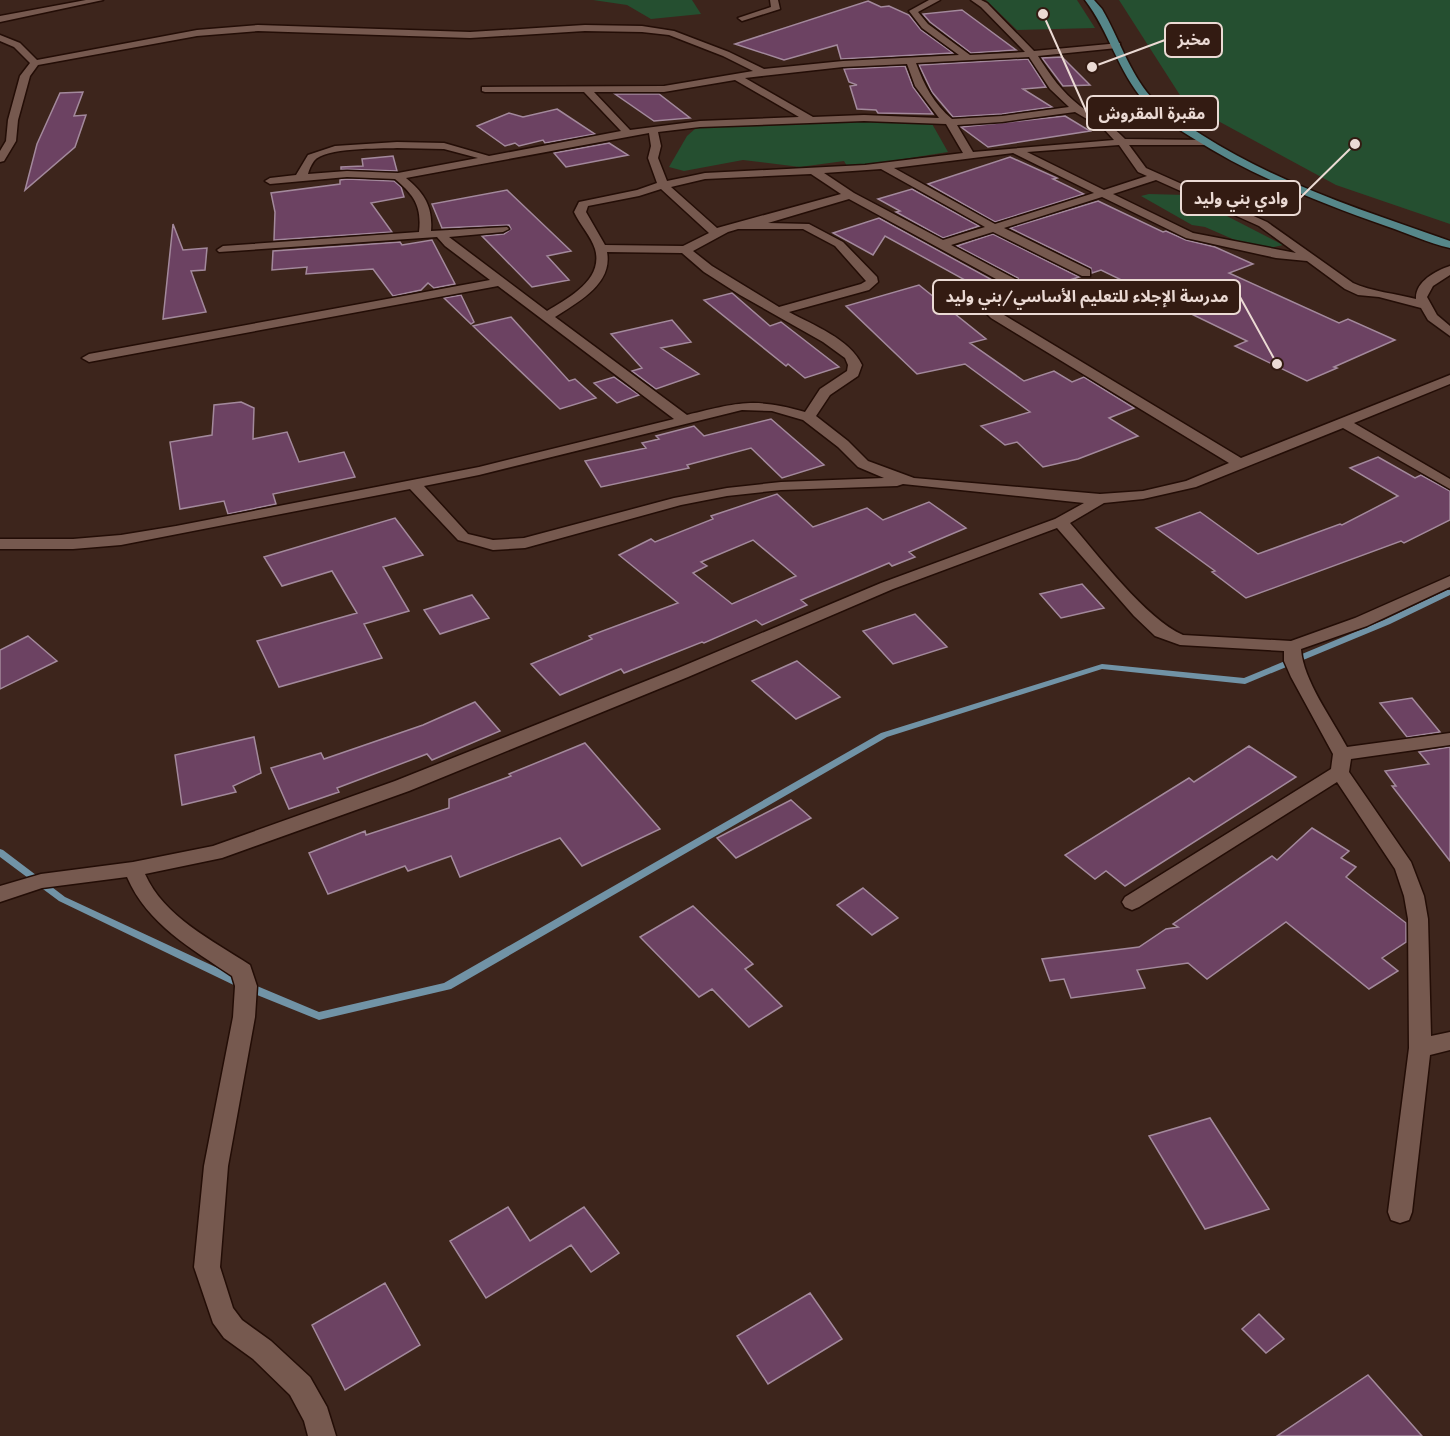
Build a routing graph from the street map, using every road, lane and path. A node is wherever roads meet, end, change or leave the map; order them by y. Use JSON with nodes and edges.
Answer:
{"nodes":[{"id":1,"x":99,"y":0,"type":"edge"},
{"id":2,"x":774,"y":0,"type":"edge"},
{"id":3,"x":936,"y":0,"type":"edge"},
{"id":4,"x":975,"y":0,"type":"edge"},
{"id":5,"x":1089,"y":0,"type":"edge"},
{"id":6,"x":742,"y":18,"type":"dead end"},
{"id":7,"x":0,"y":19,"type":"edge"},
{"id":8,"x":0,"y":38,"type":"edge"},
{"id":9,"x":1117,"y":45,"type":"junction"},
{"id":10,"x":1032,"y":54,"type":"junction"},
{"id":11,"x":967,"y":57,"type":"junction"},
{"id":12,"x":910,"y":60,"type":"junction"},
{"id":13,"x":35,"y":63,"type":"junction"},
{"id":14,"x":763,"y":72,"type":"junction"},
{"id":15,"x":737,"y":77,"type":"junction"},
{"id":16,"x":484,"y":89,"type":"dead end"},
{"id":17,"x":587,"y":90,"type":"junction"},
{"id":18,"x":1077,"y":109,"type":"junction"},
{"id":19,"x":811,"y":120,"type":"junction"},
{"id":20,"x":950,"y":122,"type":"junction"},
{"id":21,"x":653,"y":130,"type":"junction"},
{"id":22,"x":628,"y":133,"type":"junction"},
{"id":23,"x":1122,"y":142,"type":"junction"},
{"id":24,"x":1204,"y":142,"type":"junction"},
{"id":25,"x":1014,"y":150,"type":"junction"},
{"id":26,"x":970,"y":156,"type":"junction"},
{"id":27,"x":487,"y":158,"type":"junction"},
{"id":28,"x":0,"y":159,"type":"edge"},
{"id":29,"x":883,"y":166,"type":"junction"},
{"id":30,"x":812,"y":170,"type":"junction"},
{"id":31,"x":398,"y":176,"type":"junction"},
{"id":32,"x":302,"y":177,"type":"junction"},
{"id":33,"x":1156,"y":177,"type":"junction"},
{"id":34,"x":270,"y":181,"type":"dead end"},
{"id":35,"x":663,"y":185,"type":"junction"},
{"id":36,"x":1102,"y":193,"type":"junction"},
{"id":37,"x":850,"y":195,"type":"junction"},
{"id":38,"x":738,"y":226,"type":"junction"},
{"id":39,"x":993,"y":227,"type":"junction"},
{"id":40,"x":503,"y":229,"type":"dead end"},
{"id":41,"x":716,"y":233,"type":"junction"},
{"id":42,"x":425,"y":234,"type":"junction"},
{"id":43,"x":441,"y":235,"type":"junction"},
{"id":44,"x":942,"y":244,"type":"junction"},
{"id":45,"x":1450,"y":245,"type":"edge"},
{"id":46,"x":601,"y":248,"type":"junction"},
{"id":47,"x":223,"y":250,"type":"dead end"},
{"id":48,"x":685,"y":250,"type":"junction"},
{"id":49,"x":1308,"y":258,"type":"junction"},
{"id":50,"x":1450,"y":270,"type":"edge"},
{"id":51,"x":1086,"y":273,"type":"dead end"},
{"id":52,"x":500,"y":282,"type":"junction"},
{"id":53,"x":1424,"y":305,"type":"junction"},
{"id":54,"x":778,"y":311,"type":"junction"},
{"id":55,"x":546,"y":316,"type":"junction"},
{"id":56,"x":1450,"y":332,"type":"edge"},
{"id":57,"x":89,"y":358,"type":"dead end"},
{"id":58,"x":1450,"y":379,"type":"edge"},
{"id":59,"x":808,"y":417,"type":"junction"},
{"id":60,"x":686,"y":421,"type":"junction"},
{"id":61,"x":1345,"y":423,"type":"junction"},
{"id":62,"x":1242,"y":465,"type":"junction"},
{"id":63,"x":914,"y":482,"type":"junction"},
{"id":64,"x":414,"y":484,"type":"junction"},
{"id":65,"x":1450,"y":485,"type":"edge"},
{"id":66,"x":1100,"y":499,"type":"junction"},
{"id":67,"x":1060,"y":522,"type":"junction"},
{"id":68,"x":0,"y":544,"type":"edge"},
{"id":69,"x":1450,"y":581,"type":"edge"},
{"id":70,"x":1292,"y":646,"type":"junction"},
{"id":71,"x":1450,"y":739,"type":"edge"},
{"id":72,"x":1341,"y":763,"type":"junction"},
{"id":73,"x":133,"y":869,"type":"junction"},
{"id":74,"x":0,"y":894,"type":"edge"},
{"id":75,"x":1132,"y":902,"type":"dead end"},
{"id":76,"x":1450,"y":1041,"type":"edge"},
{"id":77,"x":1420,"y":1048,"type":"junction"},
{"id":78,"x":1400,"y":1212,"type":"dead end"},
{"id":79,"x":322,"y":1436,"type":"edge"}],
"edges":[{"from":1,"to":7,"type":"street"},
{"from":2,"to":6,"type":"street"},
{"from":3,"to":11,"type":"street"},
{"from":4,"to":10,"type":"street"},
{"from":5,"to":9,"type":"main road"},
{"from":8,"to":13,"type":"street"},
{"from":9,"to":10,"type":"street"},
{"from":9,"to":24,"type":"main road"},
{"from":10,"to":11,"type":"street"},
{"from":10,"to":18,"type":"street"},
{"from":11,"to":12,"type":"street"},
{"from":12,"to":14,"type":"street"},
{"from":12,"to":20,"type":"street"},
{"from":13,"to":14,"type":"street"},
{"from":13,"to":28,"type":"street"},
{"from":14,"to":15,"type":"street"},
{"from":15,"to":17,"type":"street"},
{"from":15,"to":19,"type":"street"},
{"from":16,"to":17,"type":"street"},
{"from":17,"to":22,"type":"street"},
{"from":18,"to":20,"type":"street"},
{"from":18,"to":23,"type":"street"},
{"from":19,"to":20,"type":"street"},
{"from":19,"to":21,"type":"street"},
{"from":20,"to":26,"type":"street"},
{"from":21,"to":22,"type":"street"},
{"from":21,"to":35,"type":"street"},
{"from":22,"to":27,"type":"street"},
{"from":23,"to":24,"type":"street"},
{"from":23,"to":25,"type":"street"},
{"from":23,"to":33,"type":"street"},
{"from":24,"to":45,"type":"main road"},
{"from":25,"to":26,"type":"street"},
{"from":25,"to":36,"type":"street"},
{"from":26,"to":29,"type":"street"},
{"from":27,"to":31,"type":"street"},
{"from":27,"to":32,"type":"street"},
{"from":29,"to":30,"type":"street"},
{"from":29,"to":39,"type":"street"},
{"from":30,"to":35,"type":"street"},
{"from":30,"to":37,"type":"street"},
{"from":31,"to":32,"type":"street"},
{"from":31,"to":42,"type":"street"},
{"from":32,"to":34,"type":"street"},
{"from":33,"to":36,"type":"street"},
{"from":33,"to":49,"type":"street"},
{"from":35,"to":41,"type":"street"},
{"from":35,"to":46,"type":"street"},
{"from":36,"to":39,"type":"street"},
{"from":36,"to":49,"type":"street"},
{"from":37,"to":38,"type":"street"},
{"from":37,"to":44,"type":"street"},
{"from":38,"to":41,"type":"street"},
{"from":38,"to":54,"type":"street"},
{"from":39,"to":44,"type":"street"},
{"from":39,"to":51,"type":"street"},
{"from":40,"to":43,"type":"street"},
{"from":41,"to":48,"type":"street"},
{"from":42,"to":43,"type":"street"},
{"from":42,"to":47,"type":"street"},
{"from":43,"to":52,"type":"street"},
{"from":44,"to":62,"type":"street"},
{"from":46,"to":48,"type":"street"},
{"from":46,"to":55,"type":"street"},
{"from":48,"to":54,"type":"street"},
{"from":49,"to":53,"type":"street"},
{"from":50,"to":53,"type":"street"},
{"from":52,"to":55,"type":"street"},
{"from":52,"to":57,"type":"street"},
{"from":53,"to":56,"type":"street"},
{"from":54,"to":59,"type":"street"},
{"from":55,"to":60,"type":"street"},
{"from":58,"to":61,"type":"street"},
{"from":59,"to":60,"type":"street"},
{"from":59,"to":63,"type":"street"},
{"from":60,"to":64,"type":"street"},
{"from":61,"to":62,"type":"street"},
{"from":61,"to":65,"type":"street"},
{"from":62,"to":66,"type":"street"},
{"from":63,"to":64,"type":"street"},
{"from":63,"to":66,"type":"street"},
{"from":64,"to":68,"type":"street"},
{"from":66,"to":67,"type":"street"},
{"from":67,"to":70,"type":"street"},
{"from":67,"to":73,"type":"street"},
{"from":69,"to":70,"type":"street"},
{"from":70,"to":72,"type":"street"},
{"from":71,"to":72,"type":"street"},
{"from":72,"to":75,"type":"street"},
{"from":72,"to":77,"type":"street"},
{"from":73,"to":74,"type":"street"},
{"from":73,"to":79,"type":"street"},
{"from":76,"to":77,"type":"street"},
{"from":77,"to":78,"type":"street"}]}
